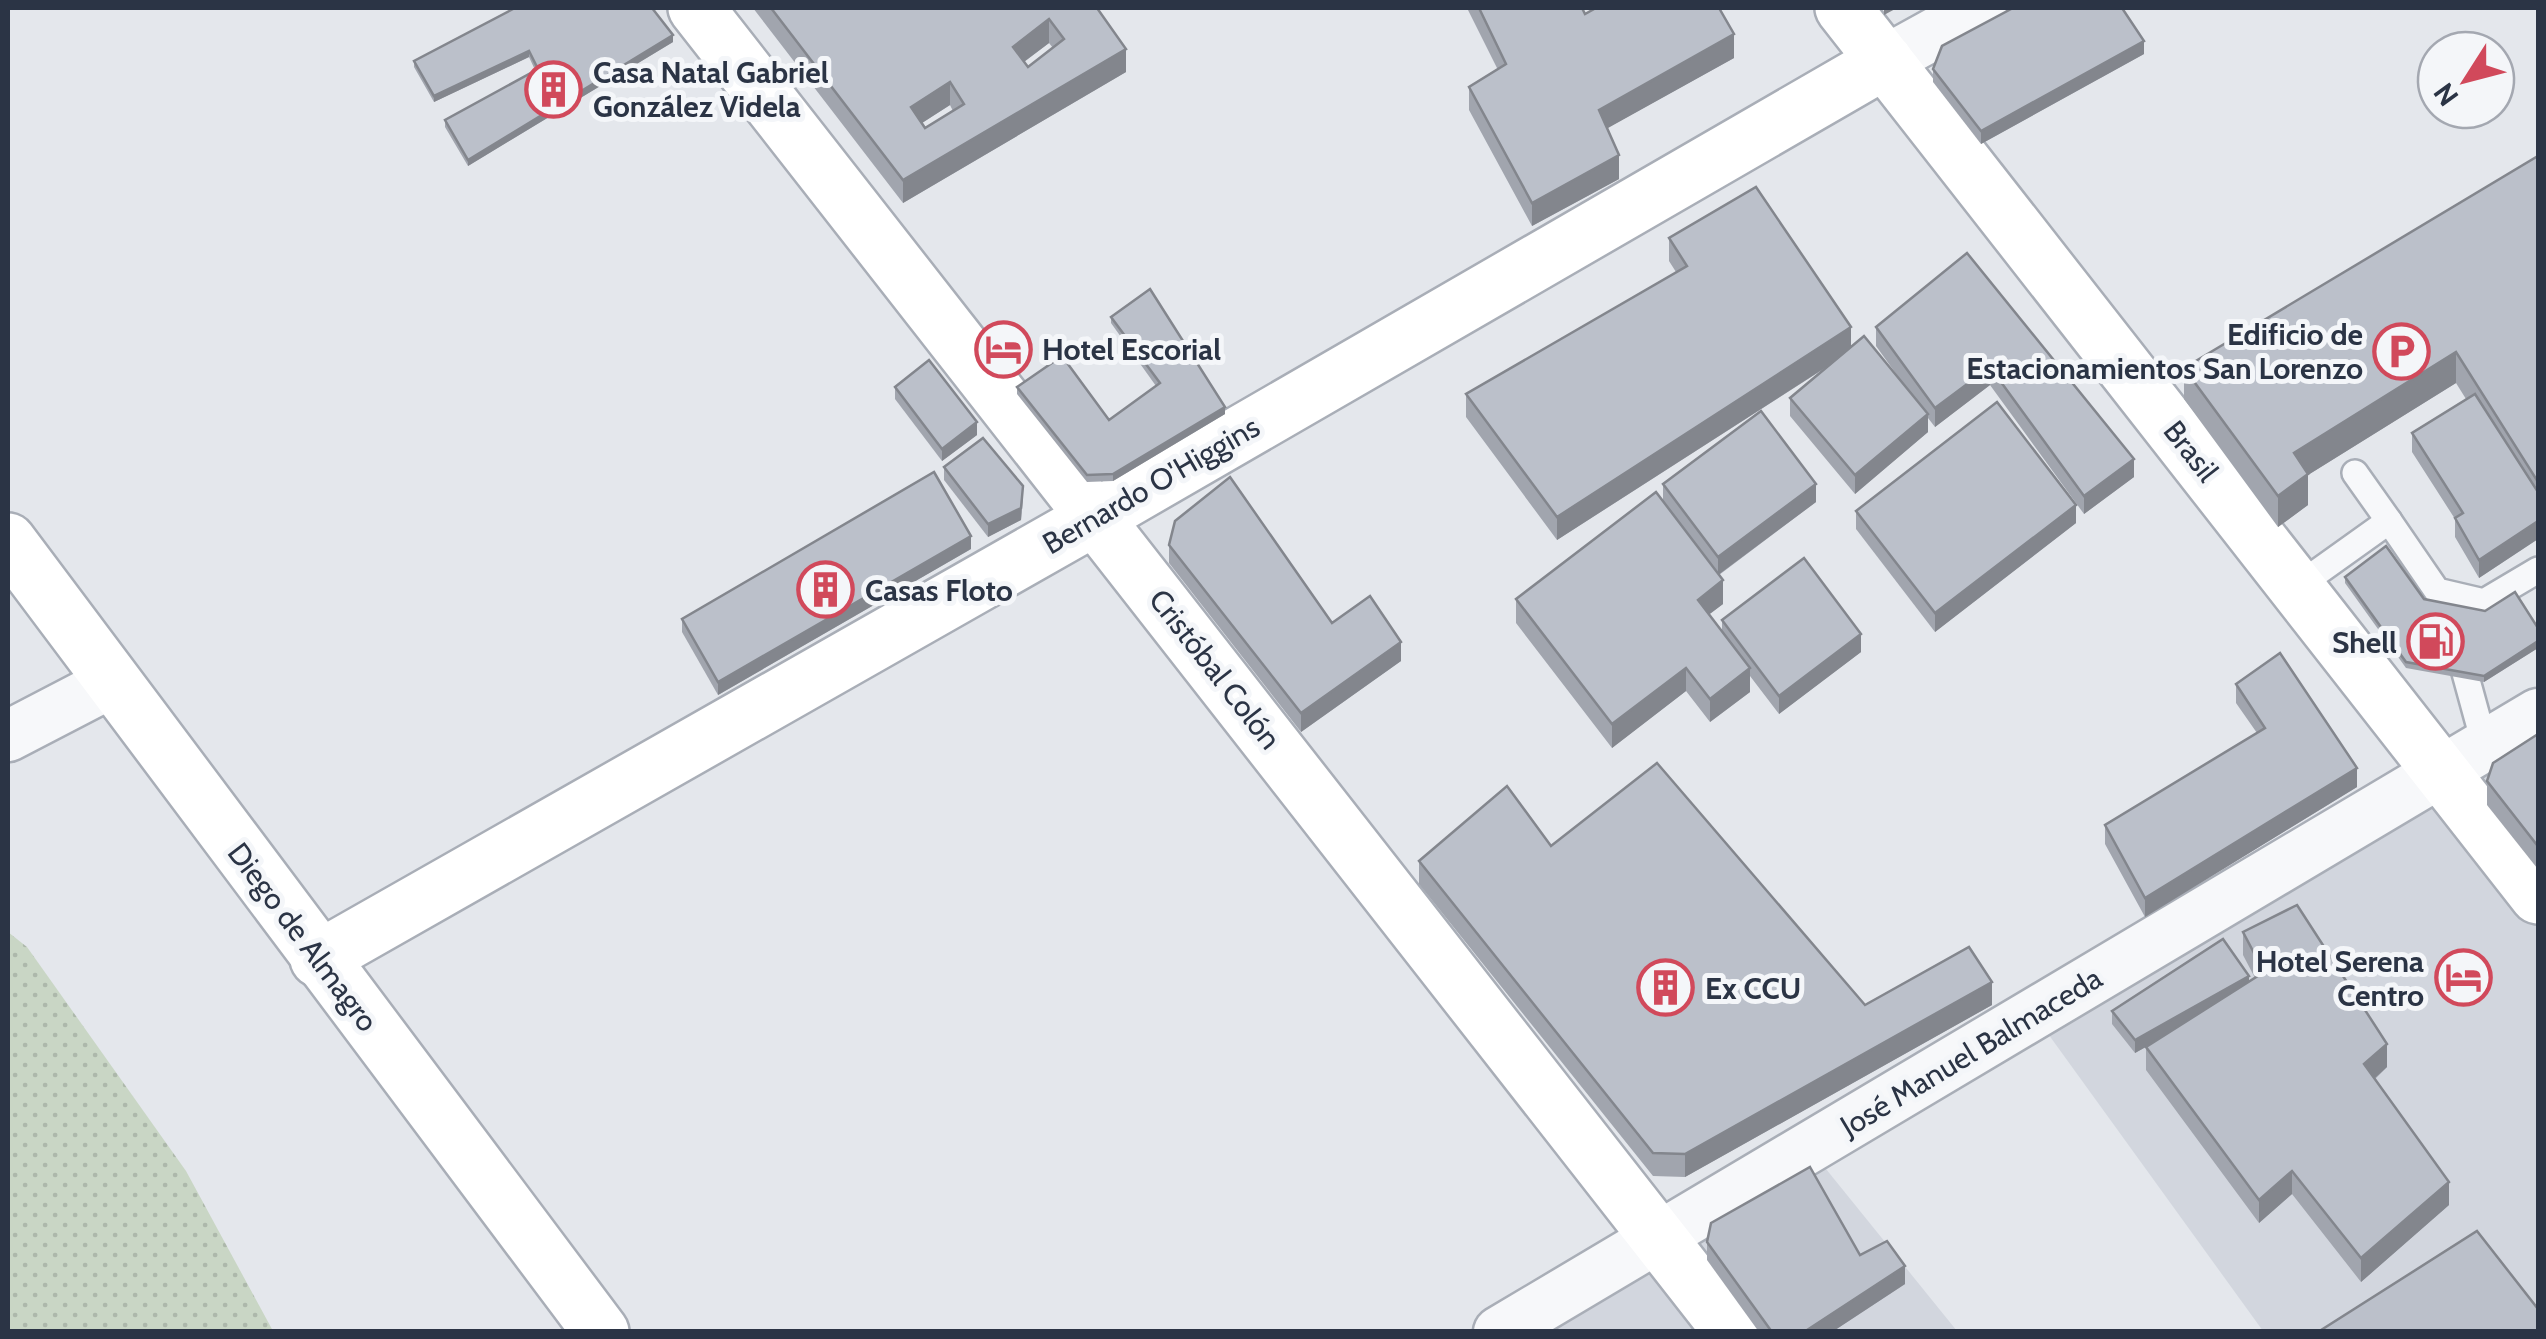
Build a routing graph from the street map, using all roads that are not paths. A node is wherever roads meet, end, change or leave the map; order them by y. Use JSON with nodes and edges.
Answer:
{"nodes":[{"id":1,"x":696,"y":8,"type":"edge"},
{"id":2,"x":1842,"y":8,"type":"edge"},
{"id":3,"x":1981,"y":8,"type":"edge"},
{"id":4,"x":1885,"y":62,"type":"junction"},
{"id":5,"x":2355,"y":473,"type":"dead end"},
{"id":6,"x":1096,"y":517,"type":"junction"},
{"id":7,"x":2389,"y":521,"type":"junction"},
{"id":8,"x":8,"y":541,"type":"edge"},
{"id":9,"x":2538,"y":570,"type":"edge"},
{"id":10,"x":2298,"y":586,"type":"junction"},
{"id":11,"x":2491,"y":654,"type":"edge"},
{"id":12,"x":112,"y":682,"type":"junction"},
{"id":13,"x":2538,"y":714,"type":"edge"},
{"id":14,"x":8,"y":736,"type":"edge"},
{"id":15,"x":2464,"y":758,"type":"junction"},
{"id":16,"x":2538,"y":896,"type":"edge"},
{"id":17,"x":318,"y":960,"type":"junction"},
{"id":18,"x":1659,"y":1238,"type":"junction"},
{"id":19,"x":601,"y":1332,"type":"edge"},
{"id":20,"x":1499,"y":1332,"type":"edge"},
{"id":21,"x":1732,"y":1332,"type":"edge"}],
"edges":[{"from":1,"to":6,"type":"street","name":"Cristóbal Colón"},
{"from":2,"to":4,"type":"street","name":"Brasil"},
{"from":3,"to":4,"type":"street","name":"Bernardo O'Higgins"},
{"from":4,"to":6,"type":"street","name":"Bernardo O'Higgins"},
{"from":4,"to":10,"type":"street","name":"Brasil"},
{"from":5,"to":7,"type":"lane"},
{"from":6,"to":17,"type":"street","name":"Bernardo O'Higgins"},
{"from":6,"to":18,"type":"street","name":"Cristóbal Colón"},
{"from":7,"to":9,"type":"lane"},
{"from":7,"to":10,"type":"lane"},
{"from":8,"to":12,"type":"street","name":"Diego de Almagro"},
{"from":10,"to":15,"type":"street","name":"Brasil"},
{"from":11,"to":15,"type":"lane"},
{"from":12,"to":14,"type":"street"},
{"from":12,"to":17,"type":"street","name":"Diego de Almagro"},
{"from":13,"to":15,"type":"street","name":"José Manuel Balmaceda"},
{"from":15,"to":16,"type":"street","name":"Brasil"},
{"from":15,"to":18,"type":"street","name":"José Manuel Balmaceda"},
{"from":17,"to":19,"type":"street","name":"Diego de Almagro"},
{"from":18,"to":20,"type":"street","name":"José Manuel Balmaceda"},
{"from":18,"to":21,"type":"street","name":"Cristóbal Colón"}]}
